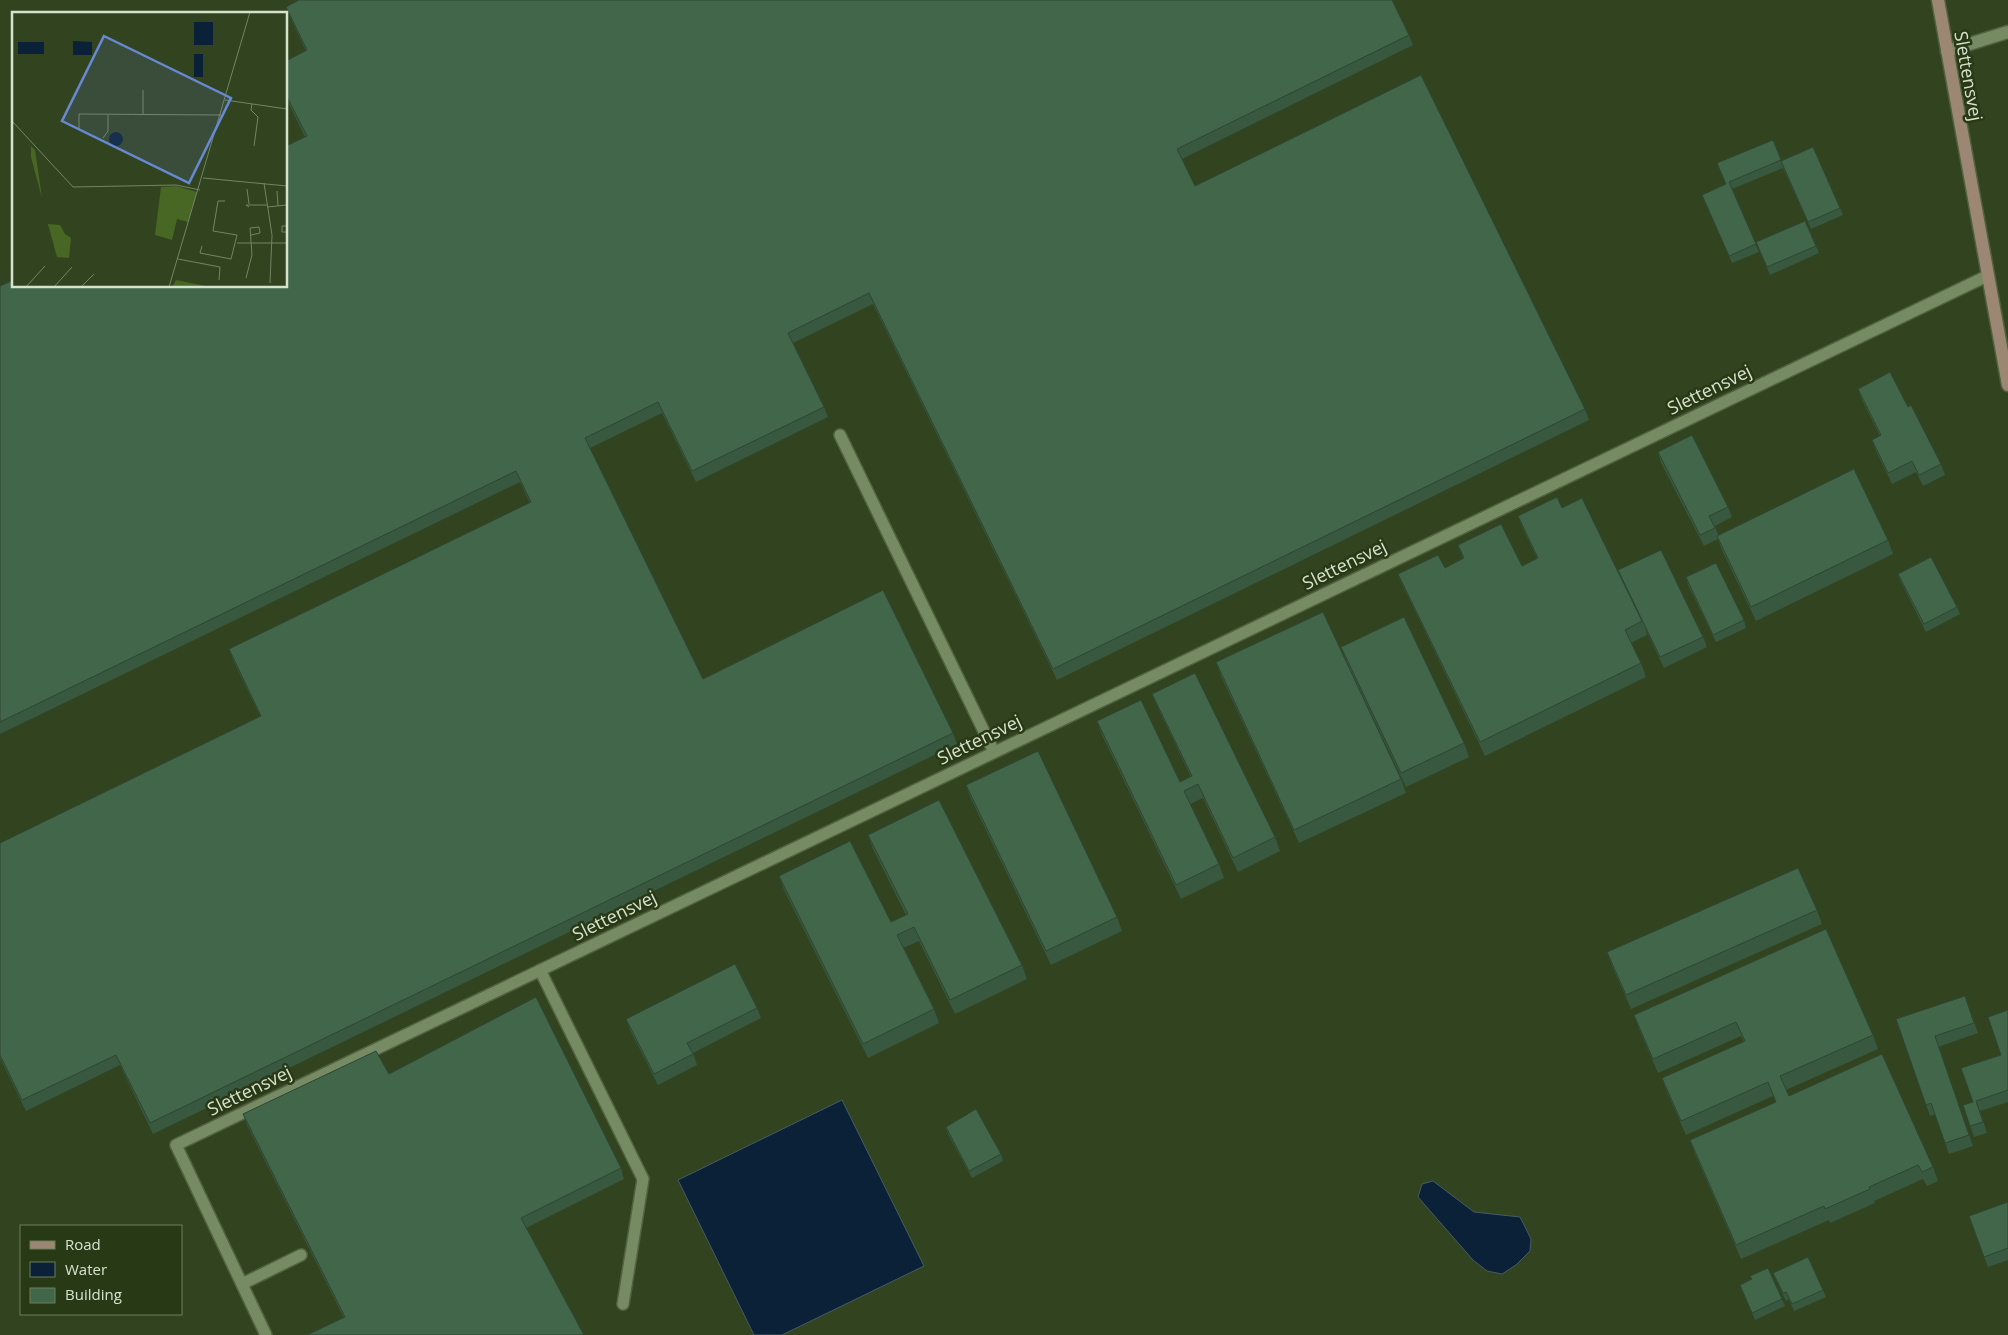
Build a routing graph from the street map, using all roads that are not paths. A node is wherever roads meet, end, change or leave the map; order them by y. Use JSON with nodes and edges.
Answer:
{"nodes":[{"id":1,"x":1938,"y":0,"type":"edge"},
{"id":2,"x":2008,"y":32,"type":"edge"},
{"id":3,"x":1947,"y":51,"type":"junction"},
{"id":4,"x":1987,"y":276,"type":"junction"},
{"id":5,"x":2008,"y":385,"type":"edge"},
{"id":6,"x":840,"y":435,"type":"dead end"},
{"id":7,"x":994,"y":752,"type":"junction"},
{"id":8,"x":540,"y":970,"type":"junction"},
{"id":9,"x":301,"y":1255,"type":"dead end"},
{"id":10,"x":242,"y":1284,"type":"junction"},
{"id":11,"x":623,"y":1304,"type":"dead end"},
{"id":12,"x":266,"y":1335,"type":"edge"}],
"edges":[{"from":1,"to":3,"type":"street","name":"Slettensvej"},
{"from":2,"to":3,"type":"street"},
{"from":3,"to":4,"type":"street","name":"Slettensvej"},
{"from":4,"to":5,"type":"street","name":"Slettensvej"},
{"from":4,"to":7,"type":"lane","name":"Slettensvej"},
{"from":6,"to":7,"type":"lane"},
{"from":7,"to":8,"type":"lane","name":"Slettensvej"},
{"from":8,"to":10,"type":"lane","name":"Slettensvej"},
{"from":8,"to":11,"type":"lane"},
{"from":9,"to":10,"type":"lane"},
{"from":10,"to":12,"type":"lane","name":"Slettensvej"}]}
